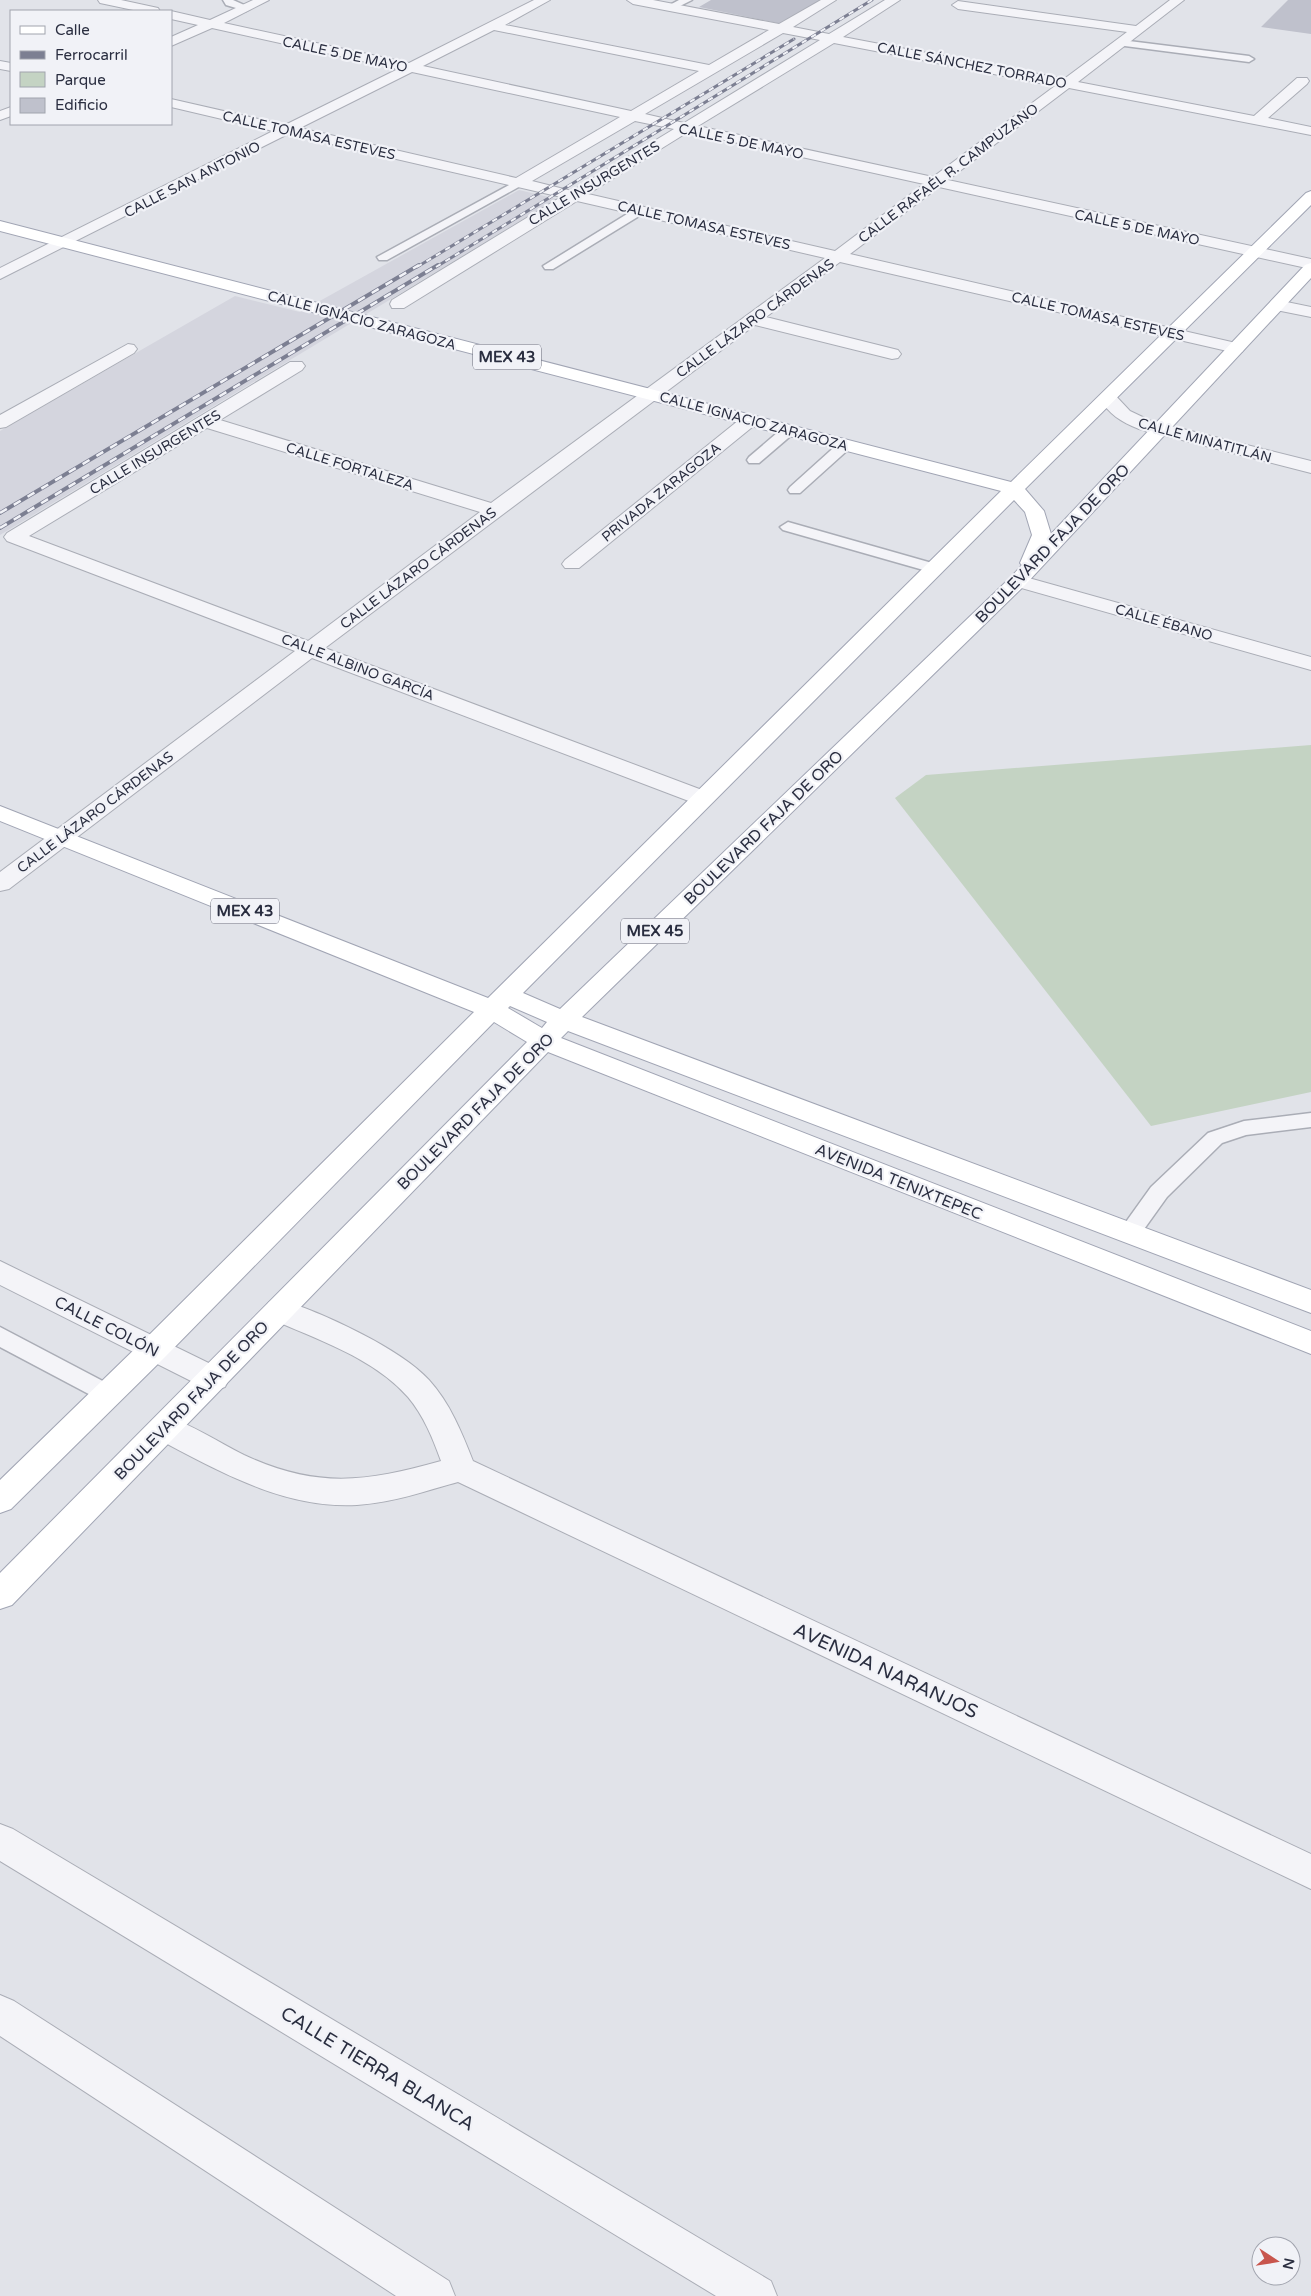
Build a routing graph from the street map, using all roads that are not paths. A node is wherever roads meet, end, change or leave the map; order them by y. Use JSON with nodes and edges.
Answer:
{"nodes":[{"id":1,"x":104,"y":0,"type":"edge"},
{"id":2,"x":228,"y":0,"type":"edge"},
{"id":3,"x":263,"y":0,"type":"edge"},
{"id":4,"x":280,"y":0,"type":"edge"},
{"id":5,"x":544,"y":0,"type":"edge"},
{"id":6,"x":633,"y":0,"type":"edge"},
{"id":7,"x":687,"y":0,"type":"edge"},
{"id":8,"x":830,"y":0,"type":"edge"},
{"id":9,"x":894,"y":0,"type":"edge"},
{"id":10,"x":1178,"y":0,"type":"edge"},
{"id":11,"x":958,"y":4,"type":"dead end"},
{"id":12,"x":671,"y":7,"type":"junction"},
{"id":13,"x":246,"y":8,"type":"junction"},
{"id":14,"x":149,"y":10,"type":"edge"},
{"id":15,"x":172,"y":15,"type":"edge"},
{"id":16,"x":212,"y":24,"type":"junction"},
{"id":17,"x":493,"y":26,"type":"junction"},
{"id":18,"x":782,"y":29,"type":"junction"},
{"id":19,"x":1138,"y":30,"type":"junction"},
{"id":20,"x":831,"y":38,"type":"junction"},
{"id":21,"x":172,"y":42,"type":"edge"},
{"id":22,"x":1121,"y":43,"type":"junction"},
{"id":23,"x":1249,"y":59,"type":"dead end"},
{"id":24,"x":411,"y":68,"type":"junction"},
{"id":25,"x":712,"y":70,"type":"junction"},
{"id":26,"x":1302,"y":81,"type":"dead end"},
{"id":27,"x":1066,"y":83,"type":"junction"},
{"id":28,"x":172,"y":103,"type":"edge"},
{"id":29,"x":632,"y":117,"type":"junction"},
{"id":30,"x":1257,"y":121,"type":"junction"},
{"id":31,"x":683,"y":128,"type":"junction"},
{"id":32,"x":290,"y":130,"type":"junction"},
{"id":33,"x":1311,"y":132,"type":"edge"},
{"id":34,"x":520,"y":182,"type":"junction"},
{"id":35,"x":935,"y":183,"type":"junction"},
{"id":36,"x":574,"y":195,"type":"junction"},
{"id":37,"x":1311,"y":196,"type":"edge"},
{"id":38,"x":640,"y":210,"type":"junction"},
{"id":39,"x":0,"y":226,"type":"edge"},
{"id":40,"x":64,"y":242,"type":"junction"},
{"id":41,"x":1254,"y":252,"type":"junction"},
{"id":42,"x":838,"y":256,"type":"junction"},
{"id":43,"x":383,"y":257,"type":"dead end"},
{"id":44,"x":549,"y":266,"type":"dead end"},
{"id":45,"x":1311,"y":266,"type":"edge"},
{"id":46,"x":0,"y":274,"type":"edge"},
{"id":47,"x":398,"y":304,"type":"dead end"},
{"id":48,"x":1277,"y":305,"type":"junction"},
{"id":49,"x":1311,"y":312,"type":"edge"},
{"id":50,"x":752,"y":320,"type":"junction"},
{"id":51,"x":1172,"y":334,"type":"junction"},
{"id":52,"x":1236,"y":348,"type":"junction"},
{"id":53,"x":128,"y":349,"type":"dead end"},
{"id":54,"x":892,"y":354,"type":"dead end"},
{"id":55,"x":296,"y":366,"type":"dead end"},
{"id":56,"x":651,"y":394,"type":"junction"},
{"id":57,"x":1108,"y":398,"type":"junction"},
{"id":58,"x":750,"y":420,"type":"junction"},
{"id":59,"x":205,"y":421,"type":"junction"},
{"id":60,"x":0,"y":423,"type":"edge"},
{"id":61,"x":789,"y":430,"type":"junction"},
{"id":62,"x":1160,"y":430,"type":"junction"},
{"id":63,"x":845,"y":445,"type":"junction"},
{"id":64,"x":754,"y":460,"type":"dead end"},
{"id":65,"x":1311,"y":467,"type":"edge"},
{"id":66,"x":1014,"y":489,"type":"junction"},
{"id":67,"x":795,"y":490,"type":"dead end"},
{"id":68,"x":494,"y":510,"type":"junction"},
{"id":69,"x":788,"y":528,"type":"dead end"},
{"id":70,"x":14,"y":537,"type":"joint"},
{"id":71,"x":572,"y":564,"type":"dead end"},
{"id":72,"x":934,"y":568,"type":"junction"},
{"id":73,"x":1018,"y":581,"type":"junction"},
{"id":74,"x":310,"y":649,"type":"junction"},
{"id":75,"x":1311,"y":664,"type":"edge"},
{"id":76,"x":702,"y":798,"type":"junction"},
{"id":77,"x":0,"y":813,"type":"edge"},
{"id":78,"x":61,"y":837,"type":"junction"},
{"id":79,"x":0,"y":884,"type":"edge"},
{"id":80,"x":498,"y":1002,"type":"junction"},
{"id":81,"x":564,"y":1020,"type":"junction"},
{"id":82,"x":545,"y":1041,"type":"junction"},
{"id":83,"x":1311,"y":1120,"type":"edge"},
{"id":84,"x":1129,"y":1233,"type":"junction"},
{"id":85,"x":1200,"y":1260,"type":"junction"},
{"id":86,"x":0,"y":1272,"type":"edge"},
{"id":87,"x":1180,"y":1292,"type":"junction"},
{"id":88,"x":1311,"y":1302,"type":"edge"},
{"id":89,"x":279,"y":1310,"type":"junction"},
{"id":90,"x":0,"y":1336,"type":"edge"},
{"id":91,"x":1311,"y":1343,"type":"edge"},
{"id":92,"x":154,"y":1349,"type":"junction"},
{"id":93,"x":214,"y":1379,"type":"junction"},
{"id":94,"x":108,"y":1394,"type":"junction"},
{"id":95,"x":165,"y":1428,"type":"junction"},
{"id":96,"x":460,"y":1468,"type":"junction"},
{"id":97,"x":0,"y":1500,"type":"edge"},
{"id":98,"x":0,"y":1595,"type":"edge"},
{"id":99,"x":0,"y":1841,"type":"edge"},
{"id":100,"x":1311,"y":1872,"type":"edge"},
{"id":101,"x":0,"y":2014,"type":"edge"},
{"id":102,"x":434,"y":2296,"type":"edge"},
{"id":103,"x":756,"y":2296,"type":"edge"}],
"edges":[{"from":1,"to":14,"type":"street"},
{"from":2,"to":13,"type":"lane"},
{"from":3,"to":13,"type":"street"},
{"from":4,"to":16,"type":"street"},
{"from":5,"to":17,"type":"street","name":"CALLE SAN ANTONIO"},
{"from":6,"to":12,"type":"street","name":"CALLE SÁNCHEZ TORRADO"},
{"from":7,"to":12,"type":"lane"},
{"from":8,"to":18,"type":"street"},
{"from":9,"to":20,"type":"street","name":"CALLE INSURGENTES"},
{"from":10,"to":19,"type":"street","name":"CALLE RAFAÉL R. CAMPUZANO"},
{"from":11,"to":19,"type":"street"},
{"from":12,"to":18,"type":"street","name":"CALLE SÁNCHEZ TORRADO"},
{"from":13,"to":16,"type":"street"},
{"from":15,"to":16,"type":"street","name":"CALLE 5 DE MAYO"},
{"from":16,"to":21,"type":"street"},
{"from":16,"to":24,"type":"street","name":"CALLE 5 DE MAYO"},
{"from":17,"to":24,"type":"street","name":"CALLE SAN ANTONIO"},
{"from":17,"to":25,"type":"street"},
{"from":18,"to":20,"type":"street","name":"CALLE SÁNCHEZ TORRADO"},
{"from":18,"to":25,"type":"street"},
{"from":19,"to":22,"type":"street","name":"CALLE RAFAÉL R. CAMPUZANO"},
{"from":20,"to":27,"type":"street","name":"CALLE SÁNCHEZ TORRADO"},
{"from":20,"to":31,"type":"street","name":"CALLE INSURGENTES"},
{"from":22,"to":23,"type":"lane"},
{"from":22,"to":27,"type":"street","name":"CALLE RAFAÉL R. CAMPUZANO"},
{"from":24,"to":29,"type":"street","name":"CALLE 5 DE MAYO"},
{"from":24,"to":32,"type":"street","name":"CALLE SAN ANTONIO"},
{"from":25,"to":29,"type":"street"},
{"from":26,"to":30,"type":"street"},
{"from":27,"to":30,"type":"street","name":"CALLE SÁNCHEZ TORRADO"},
{"from":27,"to":35,"type":"street","name":"CALLE RAFAÉL R. CAMPUZANO"},
{"from":28,"to":32,"type":"street","name":"CALLE TOMASA ESTEVES"},
{"from":29,"to":31,"type":"street","name":"CALLE 5 DE MAYO"},
{"from":29,"to":34,"type":"street"},
{"from":30,"to":33,"type":"street","name":"CALLE SÁNCHEZ TORRADO"},
{"from":31,"to":35,"type":"street","name":"CALLE 5 DE MAYO"},
{"from":31,"to":36,"type":"street","name":"CALLE INSURGENTES"},
{"from":32,"to":34,"type":"street","name":"CALLE TOMASA ESTEVES"},
{"from":32,"to":40,"type":"street","name":"CALLE SAN ANTONIO"},
{"from":34,"to":36,"type":"street","name":"CALLE TOMASA ESTEVES"},
{"from":34,"to":43,"type":"lane"},
{"from":35,"to":41,"type":"street","name":"CALLE 5 DE MAYO"},
{"from":35,"to":42,"type":"street","name":"CALLE RAFAÉL R. CAMPUZANO"},
{"from":36,"to":38,"type":"street","name":"CALLE TOMASA ESTEVES"},
{"from":36,"to":47,"type":"street","name":"CALLE INSURGENTES"},
{"from":37,"to":41,"type":"main road"},
{"from":38,"to":42,"type":"street","name":"CALLE TOMASA ESTEVES"},
{"from":38,"to":44,"type":"lane"},
{"from":39,"to":40,"type":"main road","name":"CALLE IGNACIO ZARAGOZA","number":"MEX 43"},
{"from":40,"to":46,"type":"street","name":"CALLE SAN ANTONIO"},
{"from":40,"to":56,"type":"main road","name":"CALLE IGNACIO ZARAGOZA","number":"MEX 43"},
{"from":41,"to":45,"type":"street","name":"CALLE 5 DE MAYO"},
{"from":41,"to":51,"type":"main road"},
{"from":42,"to":50,"type":"street","name":"CALLE LÁZARO CÁRDENAS"},
{"from":42,"to":51,"type":"street","name":"CALLE TOMASA ESTEVES"},
{"from":45,"to":48,"type":"main road","name":"BOULEVARD FAJA DE ORO","number":"MEX 45"},
{"from":48,"to":49,"type":"street"},
{"from":48,"to":52,"type":"main road","name":"BOULEVARD FAJA DE ORO","number":"MEX 45"},
{"from":50,"to":54,"type":"street"},
{"from":50,"to":56,"type":"street","name":"CALLE LÁZARO CÁRDENAS"},
{"from":51,"to":52,"type":"street","name":"CALLE TOMASA ESTEVES"},
{"from":51,"to":57,"type":"main road"},
{"from":52,"to":62,"type":"main road","name":"BOULEVARD FAJA DE ORO","number":"MEX 45"},
{"from":53,"to":60,"type":"street"},
{"from":55,"to":59,"type":"street","name":"CALLE INSURGENTES"},
{"from":56,"to":58,"type":"main road","name":"CALLE IGNACIO ZARAGOZA","number":"MEX 43"},
{"from":56,"to":68,"type":"street","name":"CALLE LÁZARO CÁRDENAS"},
{"from":57,"to":62,"type":"street","name":"CALLE MINATITLÁN"},
{"from":57,"to":66,"type":"main road"},
{"from":58,"to":61,"type":"main road","name":"CALLE IGNACIO ZARAGOZA","number":"MEX 43"},
{"from":58,"to":71,"type":"street","name":"PRIVADA ZARAGOZA"},
{"from":59,"to":68,"type":"street","name":"CALLE FORTALEZA"},
{"from":59,"to":70,"type":"street","name":"CALLE INSURGENTES"},
{"from":61,"to":63,"type":"main road","name":"CALLE IGNACIO ZARAGOZA","number":"MEX 43"},
{"from":61,"to":64,"type":"lane"},
{"from":62,"to":65,"type":"street","name":"CALLE MINATITLÁN"},
{"from":62,"to":73,"type":"main road","name":"BOULEVARD FAJA DE ORO","number":"MEX 45"},
{"from":63,"to":66,"type":"main road","name":"CALLE IGNACIO ZARAGOZA","number":"MEX 43"},
{"from":63,"to":67,"type":"lane"},
{"from":66,"to":72,"type":"main road"},
{"from":66,"to":73,"type":"main road"},
{"from":68,"to":74,"type":"street","name":"CALLE LÁZARO CÁRDENAS"},
{"from":69,"to":72,"type":"lane"},
{"from":70,"to":74,"type":"street","name":"CALLE ALBINO GARCÍA"},
{"from":72,"to":76,"type":"main road"},
{"from":73,"to":75,"type":"street","name":"CALLE ÉBANO"},
{"from":73,"to":81,"type":"main road","name":"BOULEVARD FAJA DE ORO","number":"MEX 45"},
{"from":74,"to":76,"type":"street","name":"CALLE ALBINO GARCÍA"},
{"from":74,"to":78,"type":"street","name":"CALLE LÁZARO CÁRDENAS"},
{"from":76,"to":80,"type":"main road"},
{"from":77,"to":78,"type":"main road","number":"MEX 43"},
{"from":78,"to":79,"type":"street","name":"CALLE LÁZARO CÁRDENAS"},
{"from":78,"to":80,"type":"main road","number":"MEX 43"},
{"from":80,"to":81,"type":"main road","name":"AVENIDA TENIXTEPEC"},
{"from":80,"to":82,"type":"main road","name":"AVENIDA TENIXTEPEC","number":"MEX 43"},
{"from":80,"to":92,"type":"main road"},
{"from":81,"to":82,"type":"main road","name":"BOULEVARD FAJA DE ORO","number":"MEX 45"},
{"from":81,"to":84,"type":"main road","name":"AVENIDA TENIXTEPEC"},
{"from":82,"to":87,"type":"main road","name":"AVENIDA TENIXTEPEC"},
{"from":82,"to":89,"type":"main road","name":"BOULEVARD FAJA DE ORO","number":"MEX 45"},
{"from":83,"to":84,"type":"lane"},
{"from":84,"to":85,"type":"main road","name":"AVENIDA TENIXTEPEC"},
{"from":85,"to":87,"type":"main road"},
{"from":85,"to":88,"type":"main road","name":"AVENIDA TENIXTEPEC"},
{"from":86,"to":92,"type":"street","name":"CALLE COLÓN"},
{"from":87,"to":91,"type":"main road","name":"AVENIDA TENIXTEPEC"},
{"from":89,"to":93,"type":"main road","name":"BOULEVARD FAJA DE ORO","number":"MEX 45"},
{"from":89,"to":96,"type":"street"},
{"from":90,"to":94,"type":"lane"},
{"from":92,"to":93,"type":"street","name":"CALLE COLÓN"},
{"from":92,"to":94,"type":"main road"},
{"from":93,"to":95,"type":"main road","name":"BOULEVARD FAJA DE ORO","number":"MEX 45"},
{"from":94,"to":97,"type":"main road"},
{"from":95,"to":96,"type":"street"},
{"from":95,"to":98,"type":"main road","name":"BOULEVARD FAJA DE ORO","number":"MEX 45"},
{"from":96,"to":100,"type":"street","name":"AVENIDA NARANJOS"},
{"from":99,"to":103,"type":"street","name":"CALLE TIERRA BLANCA"},
{"from":101,"to":102,"type":"street"}]}
